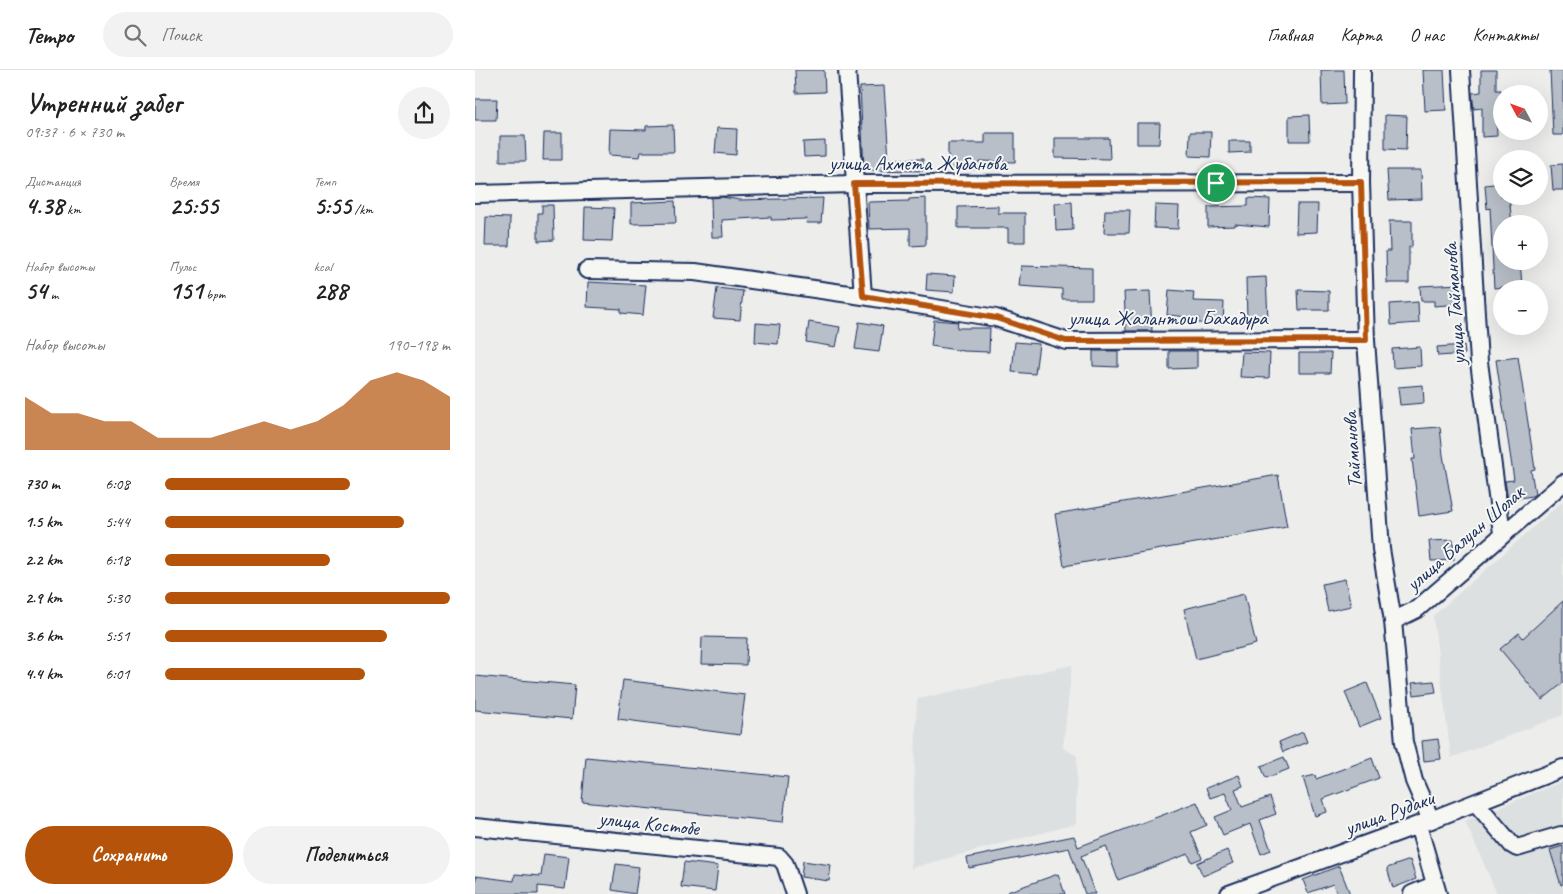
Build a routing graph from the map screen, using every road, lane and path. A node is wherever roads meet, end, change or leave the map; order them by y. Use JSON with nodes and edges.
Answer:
{"nodes":[{"id":1,"x":847,"y":70,"type":"edge"},
{"id":2,"x":1362,"y":70,"type":"edge"},
{"id":3,"x":1461,"y":70,"type":"edge"},
{"id":4,"x":1361,"y":182,"type":"junction"},
{"id":5,"x":854,"y":184,"type":"junction"},
{"id":6,"x":475,"y":194,"type":"edge"},
{"id":7,"x":587,"y":270,"type":"dead end"},
{"id":8,"x":863,"y":296,"type":"junction"},
{"id":9,"x":1366,"y":340,"type":"junction"},
{"id":10,"x":1563,"y":483,"type":"edge"},
{"id":11,"x":1502,"y":534,"type":"junction"},
{"id":12,"x":1393,"y":621,"type":"junction"},
{"id":13,"x":1563,"y":768,"type":"edge"},
{"id":14,"x":1476,"y":802,"type":"junction"},
{"id":15,"x":1425,"y":823,"type":"junction"},
{"id":16,"x":475,"y":828,"type":"edge"},
{"id":17,"x":1561,"y":835,"type":"dead end"},
{"id":18,"x":1436,"y":889,"type":"edge"},
{"id":19,"x":795,"y":894,"type":"edge"},
{"id":20,"x":1229,"y":894,"type":"edge"},
{"id":21,"x":1412,"y":894,"type":"edge"}],
"edges":[{"from":1,"to":5,"type":"street"},
{"from":2,"to":4,"type":"street","name":"Тайманова"},
{"from":3,"to":11,"type":"street","name":"улица Тайманова"},
{"from":4,"to":5,"type":"street","name":"улица Ахмета Жубанова"},
{"from":4,"to":9,"type":"street","name":"Тайманова"},
{"from":5,"to":6,"type":"street","name":"улица Ахмета Жубанова"},
{"from":5,"to":8,"type":"street"},
{"from":7,"to":8,"type":"street","name":"улица Жалантош Бахадура"},
{"from":8,"to":9,"type":"street","name":"улица Жалантош Бахадура"},
{"from":9,"to":12,"type":"street","name":"Тайманова"},
{"from":10,"to":11,"type":"street","name":"улица Балуан Шолак"},
{"from":11,"to":12,"type":"street","name":"улица Балуан Шолак"},
{"from":12,"to":15,"type":"street","name":"Тайманова"},
{"from":13,"to":14,"type":"street","name":"улица Рудаки"},
{"from":14,"to":15,"type":"street","name":"улица Рудаки"},
{"from":14,"to":17,"type":"street"},
{"from":15,"to":18,"type":"street","name":"Тайманова"},
{"from":15,"to":20,"type":"street","name":"улица Рудаки"},
{"from":16,"to":19,"type":"street","name":"улица Костобе"},
{"from":18,"to":21,"type":"street"}]}
